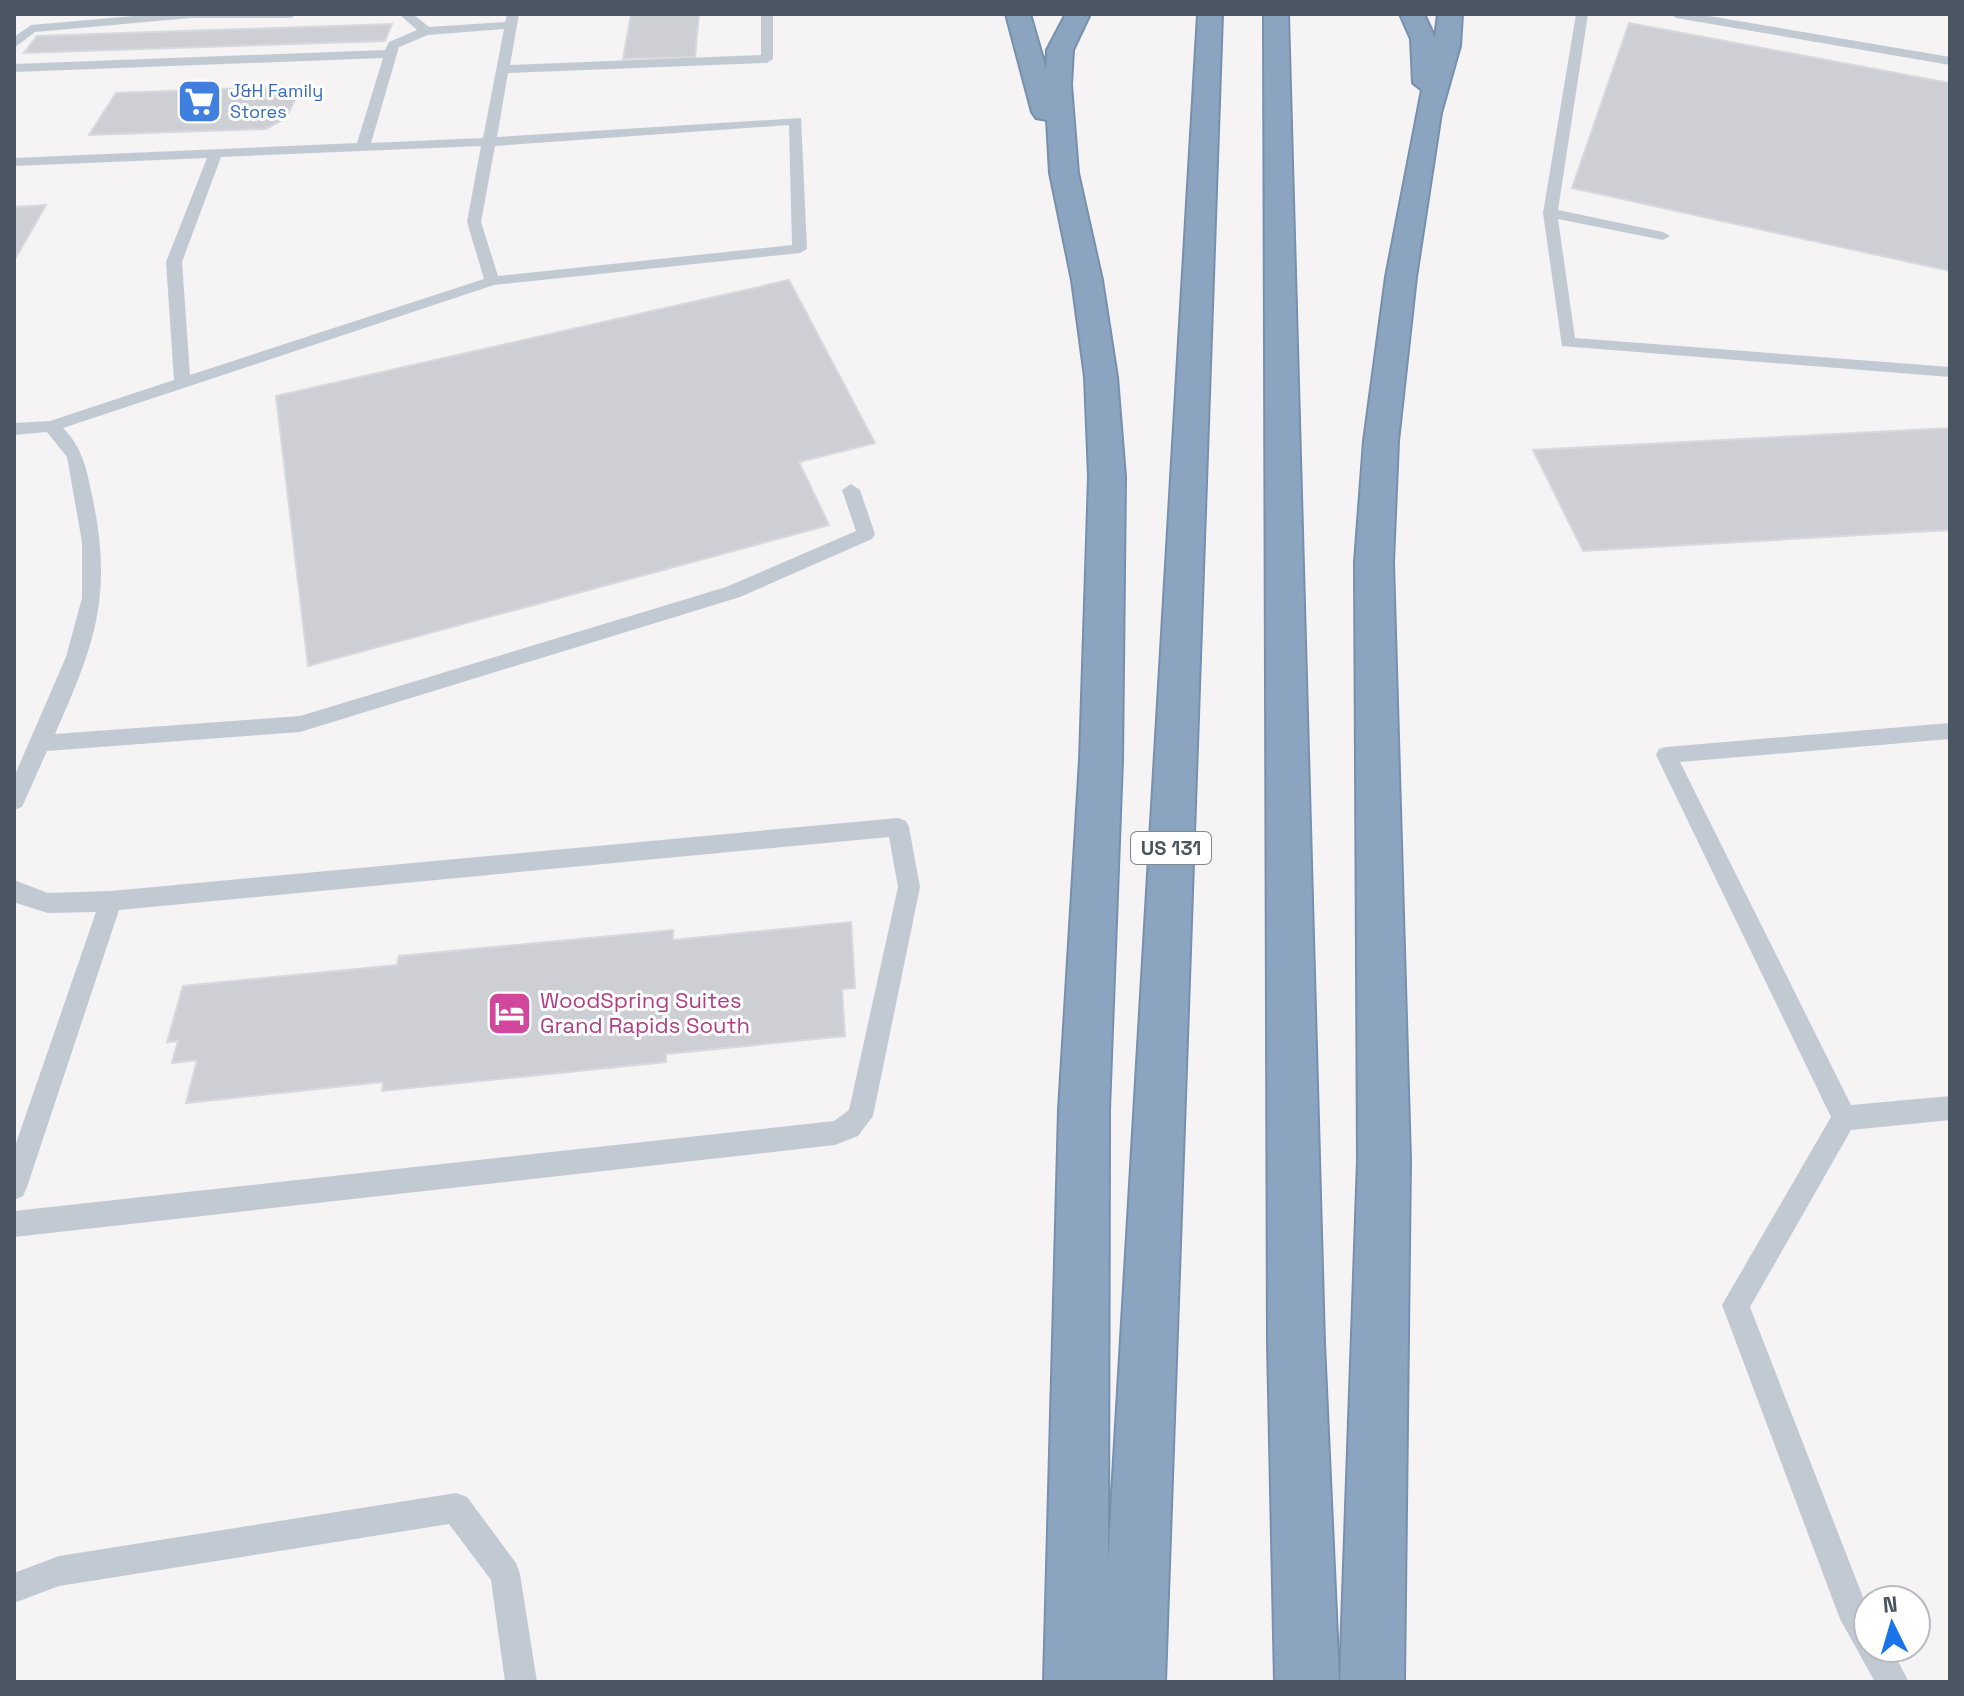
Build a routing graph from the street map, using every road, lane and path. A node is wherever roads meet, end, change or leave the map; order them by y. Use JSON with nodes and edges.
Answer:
{"nodes":[{"id":1,"x":291,"y":14,"type":"edge"},
{"id":2,"x":405,"y":14,"type":"edge"},
{"id":3,"x":767,"y":14,"type":"edge"},
{"id":4,"x":1018,"y":14,"type":"edge"},
{"id":5,"x":1078,"y":14,"type":"edge"},
{"id":6,"x":1210,"y":14,"type":"edge"},
{"id":7,"x":1276,"y":14,"type":"edge"},
{"id":8,"x":1412,"y":14,"type":"edge"},
{"id":9,"x":1450,"y":14,"type":"edge"},
{"id":10,"x":1582,"y":14,"type":"edge"},
{"id":11,"x":1676,"y":14,"type":"edge"},
{"id":12,"x":195,"y":15,"type":"edge"},
{"id":13,"x":512,"y":20,"type":"edge"},
{"id":14,"x":426,"y":31,"type":"junction"},
{"id":15,"x":14,"y":44,"type":"edge"},
{"id":16,"x":389,"y":54,"type":"junction"},
{"id":17,"x":1950,"y":61,"type":"edge"},
{"id":18,"x":14,"y":68,"type":"edge"},
{"id":19,"x":503,"y":69,"type":"junction"},
{"id":20,"x":1428,"y":113,"type":"junction"},
{"id":21,"x":489,"y":142,"type":"junction"},
{"id":22,"x":363,"y":148,"type":"junction"},
{"id":23,"x":216,"y":153,"type":"junction"},
{"id":24,"x":14,"y":162,"type":"edge"},
{"id":25,"x":1064,"y":173,"type":"junction"},
{"id":26,"x":1550,"y":213,"type":"junction"},
{"id":27,"x":1663,"y":236,"type":"dead end"},
{"id":28,"x":492,"y":281,"type":"junction"},
{"id":29,"x":1950,"y":372,"type":"edge"},
{"id":30,"x":182,"y":383,"type":"junction"},
{"id":31,"x":51,"y":426,"type":"junction"},
{"id":32,"x":14,"y":429,"type":"edge"},
{"id":33,"x":851,"y":490,"type":"dead end"},
{"id":34,"x":1950,"y":731,"type":"edge"},
{"id":35,"x":39,"y":743,"type":"junction"},
{"id":36,"x":14,"y":801,"type":"edge"},
{"id":37,"x":14,"y":890,"type":"edge"},
{"id":38,"x":111,"y":901,"type":"junction"},
{"id":39,"x":1950,"y":1108,"type":"edge"},
{"id":40,"x":1844,"y":1118,"type":"junction"},
{"id":41,"x":14,"y":1187,"type":"edge"},
{"id":42,"x":14,"y":1224,"type":"edge"},
{"id":43,"x":14,"y":1588,"type":"edge"},
{"id":44,"x":1852,"y":1609,"type":"edge"},
{"id":45,"x":1882,"y":1664,"type":"edge"},
{"id":46,"x":521,"y":1682,"type":"edge"},
{"id":47,"x":1076,"y":1682,"type":"edge"},
{"id":48,"x":1133,"y":1682,"type":"edge"},
{"id":49,"x":1307,"y":1682,"type":"edge"},
{"id":50,"x":1372,"y":1682,"type":"edge"},
{"id":51,"x":1893,"y":1682,"type":"edge"}],
"edges":[{"from":1,"to":12,"type":"lane"},
{"from":2,"to":14,"type":"lane"},
{"from":3,"to":19,"type":"lane"},
{"from":4,"to":25,"type":"highway"},
{"from":5,"to":25,"type":"highway"},
{"from":6,"to":48,"type":"highway","number":"US 131"},
{"from":7,"to":49,"type":"highway"},
{"from":8,"to":20,"type":"highway"},
{"from":9,"to":20,"type":"highway"},
{"from":10,"to":26,"type":"lane"},
{"from":11,"to":17,"type":"lane"},
{"from":12,"to":15,"type":"lane"},
{"from":13,"to":14,"type":"lane"},
{"from":13,"to":19,"type":"lane"},
{"from":14,"to":16,"type":"lane"},
{"from":16,"to":18,"type":"lane"},
{"from":16,"to":22,"type":"lane"},
{"from":19,"to":21,"type":"lane"},
{"from":20,"to":50,"type":"highway"},
{"from":21,"to":22,"type":"lane"},
{"from":21,"to":28,"type":"lane"},
{"from":21,"to":28,"type":"lane"},
{"from":22,"to":23,"type":"lane"},
{"from":23,"to":24,"type":"lane"},
{"from":23,"to":30,"type":"lane"},
{"from":25,"to":47,"type":"highway"},
{"from":26,"to":27,"type":"lane"},
{"from":26,"to":29,"type":"lane"},
{"from":28,"to":30,"type":"lane"},
{"from":30,"to":31,"type":"lane"},
{"from":31,"to":32,"type":"lane"},
{"from":31,"to":35,"type":"lane"},
{"from":33,"to":35,"type":"lane"},
{"from":34,"to":40,"type":"lane"},
{"from":35,"to":36,"type":"lane"},
{"from":37,"to":38,"type":"lane"},
{"from":38,"to":41,"type":"lane"},
{"from":38,"to":42,"type":"lane"},
{"from":39,"to":40,"type":"lane"},
{"from":40,"to":44,"type":"lane"},
{"from":43,"to":46,"type":"lane"},
{"from":45,"to":51,"type":"lane"}]}
